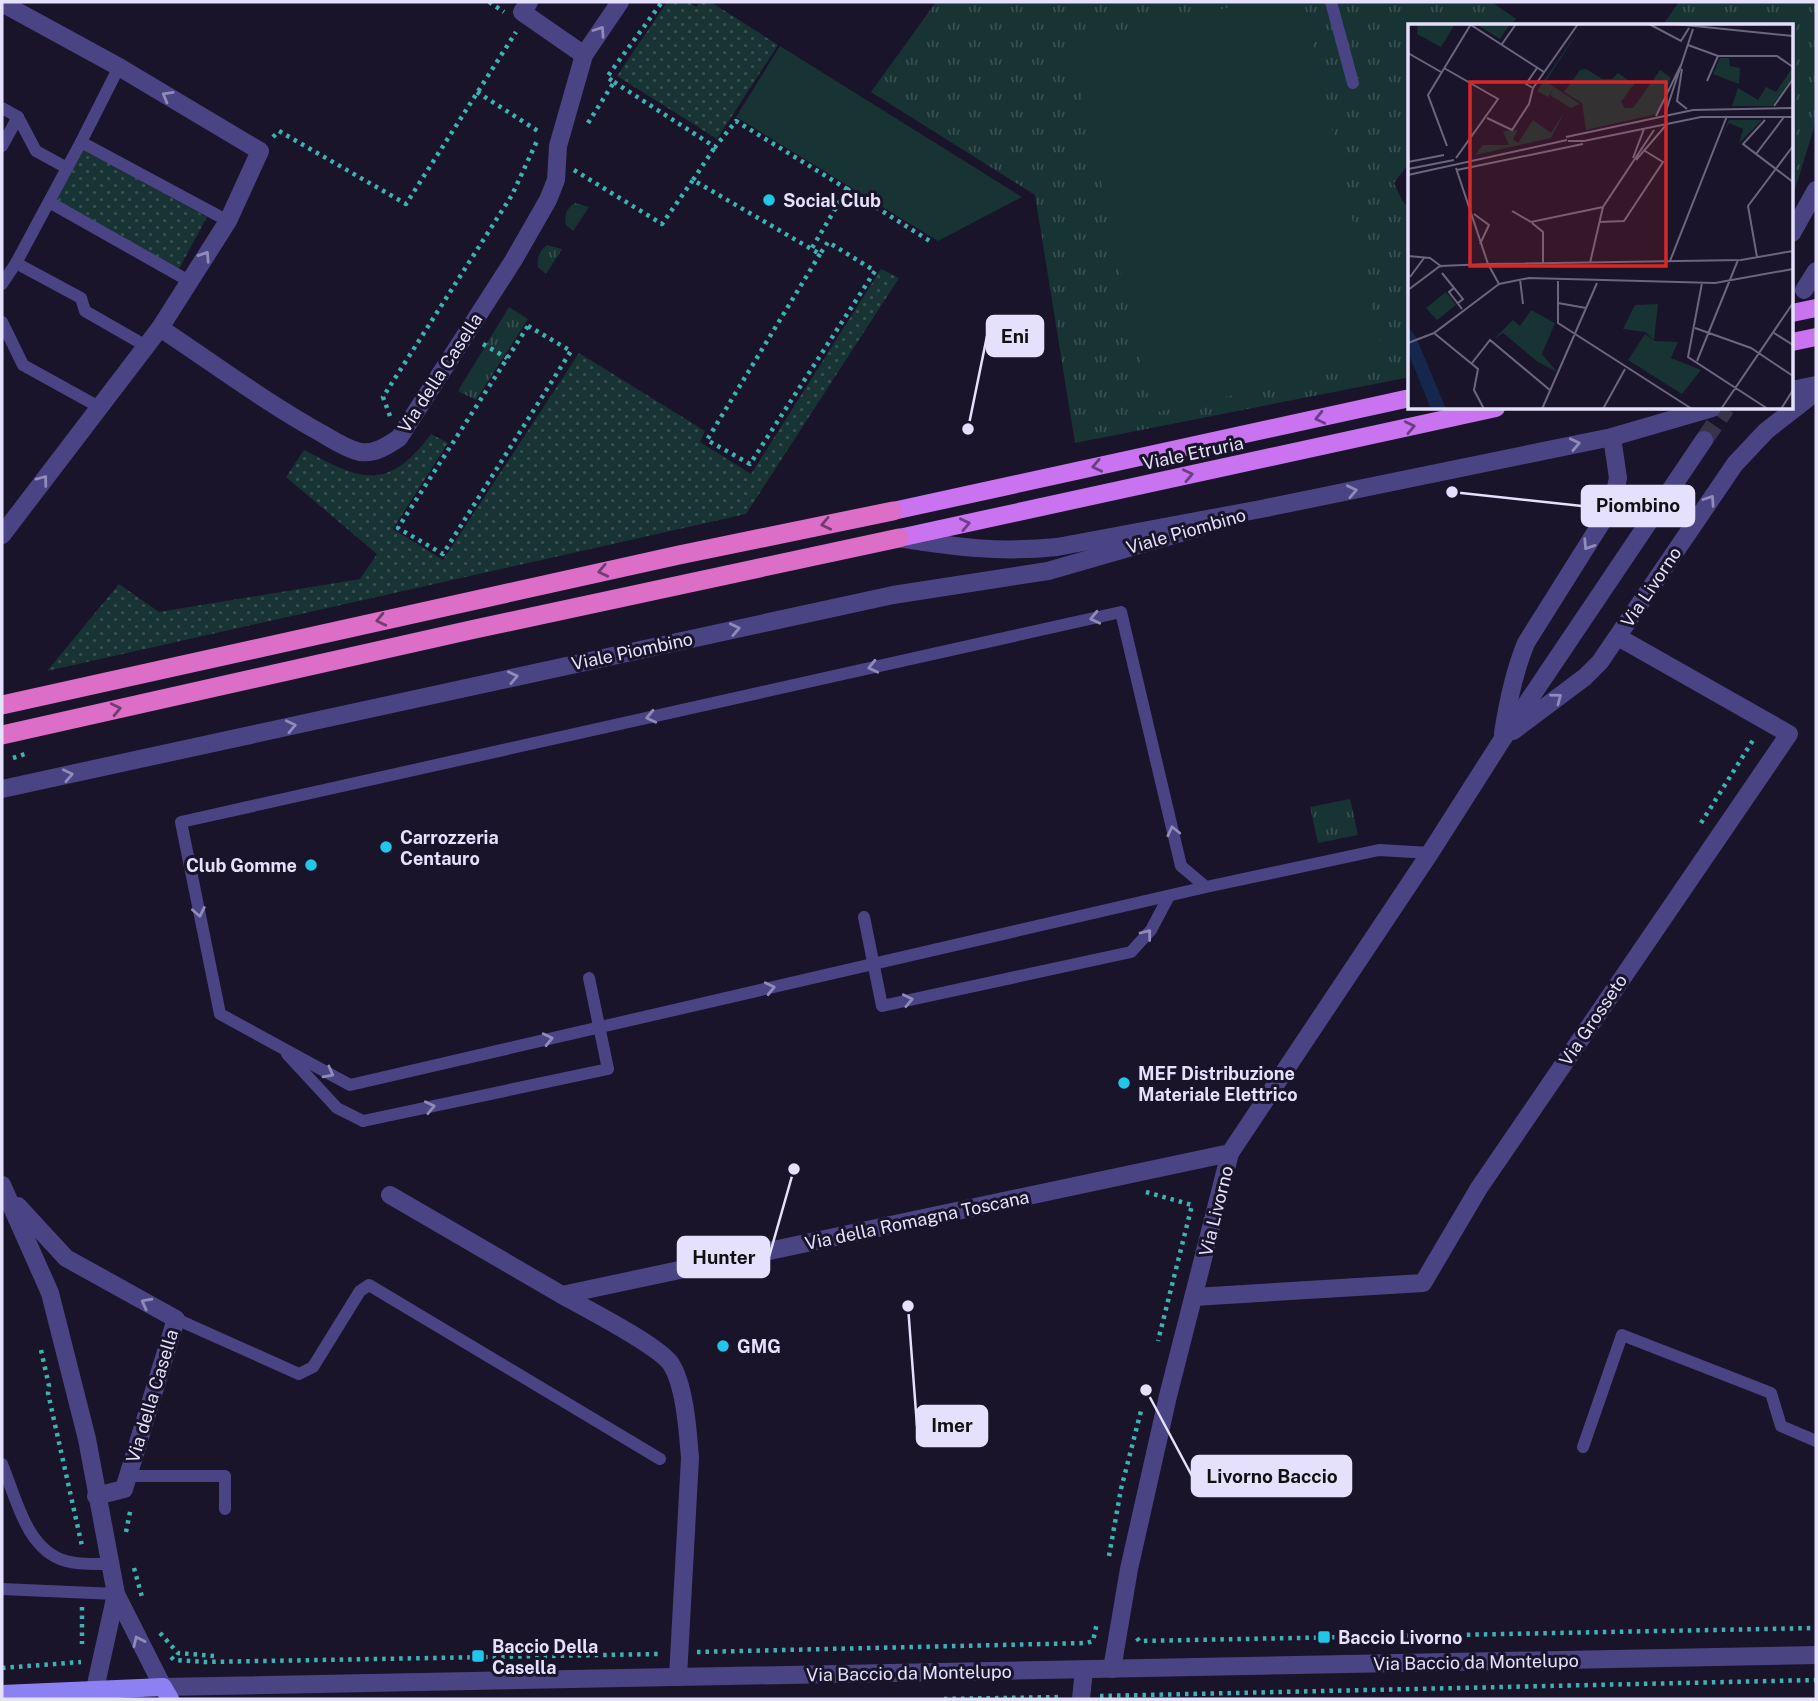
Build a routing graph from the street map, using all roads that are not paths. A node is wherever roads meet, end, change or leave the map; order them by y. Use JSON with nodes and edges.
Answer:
{"nodes":[{"id":1,"x":530,"y":2,"type":"edge"},
{"id":2,"x":620,"y":2,"type":"edge"},
{"id":3,"x":1331,"y":2,"type":"edge"},
{"id":4,"x":3,"y":7,"type":"edge"},
{"id":5,"x":584,"y":55,"type":"junction"},
{"id":6,"x":118,"y":67,"type":"junction"},
{"id":7,"x":1353,"y":83,"type":"dead end"},
{"id":8,"x":2,"y":108,"type":"edge"},
{"id":9,"x":18,"y":117,"type":"junction"},
{"id":10,"x":82,"y":142,"type":"junction"},
{"id":11,"x":2,"y":146,"type":"edge"},
{"id":12,"x":67,"y":168,"type":"junction"},
{"id":13,"x":1816,"y":190,"type":"edge"},
{"id":14,"x":49,"y":202,"type":"junction"},
{"id":15,"x":228,"y":221,"type":"junction"},
{"id":16,"x":1794,"y":229,"type":"edge"},
{"id":17,"x":16,"y":263,"type":"junction"},
{"id":18,"x":1816,"y":271,"type":"edge"},
{"id":19,"x":189,"y":281,"type":"junction"},
{"id":20,"x":2,"y":284,"type":"edge"},
{"id":21,"x":1804,"y":290,"type":"dead end"},
{"id":22,"x":1816,"y":308,"type":"edge"},
{"id":23,"x":1794,"y":313,"type":"edge"},
{"id":24,"x":2,"y":321,"type":"edge"},
{"id":25,"x":160,"y":328,"type":"junction"},
{"id":26,"x":1816,"y":337,"type":"edge"},
{"id":27,"x":1794,"y":342,"type":"edge"},
{"id":28,"x":146,"y":346,"type":"junction"},
{"id":29,"x":1816,"y":385,"type":"edge"},
{"id":30,"x":1794,"y":390,"type":"edge"},
{"id":31,"x":1816,"y":392,"type":"edge"},
{"id":32,"x":1408,"y":398,"type":"edge"},
{"id":33,"x":99,"y":407,"type":"junction"},
{"id":34,"x":1794,"y":409,"type":"edge"},
{"id":35,"x":1487,"y":410,"type":"edge"},
{"id":36,"x":1705,"y":410,"type":"edge"},
{"id":37,"x":1793,"y":410,"type":"edge"},
{"id":38,"x":1612,"y":437,"type":"junction"},
{"id":39,"x":1704,"y":440,"type":"tunnel mouth"},
{"id":40,"x":1261,"y":509,"type":"junction"},
{"id":41,"x":892,"y":511,"type":"joint"},
{"id":42,"x":2,"y":535,"type":"edge"},
{"id":43,"x":899,"y":538,"type":"junction"},
{"id":44,"x":1618,"y":637,"type":"junction"},
{"id":45,"x":5,"y":704,"type":"edge"},
{"id":46,"x":2,"y":735,"type":"edge"},
{"id":47,"x":1502,"y":740,"type":"junction"},
{"id":48,"x":2,"y":789,"type":"edge"},
{"id":49,"x":1430,"y":853,"type":"junction"},
{"id":50,"x":1206,"y":887,"type":"junction"},
{"id":51,"x":1169,"y":896,"type":"junction"},
{"id":52,"x":864,"y":917,"type":"dead end"},
{"id":53,"x":589,"y":978,"type":"dead end"},
{"id":54,"x":279,"y":1046,"type":"junction"},
{"id":55,"x":1230,"y":1153,"type":"junction"},
{"id":56,"x":4,"y":1189,"type":"edge"},
{"id":57,"x":390,"y":1195,"type":"dead end"},
{"id":58,"x":562,"y":1295,"type":"junction"},
{"id":59,"x":1194,"y":1297,"type":"junction"},
{"id":60,"x":176,"y":1319,"type":"junction"},
{"id":61,"x":1816,"y":1441,"type":"edge"},
{"id":62,"x":1583,"y":1447,"type":"dead end"},
{"id":63,"x":660,"y":1459,"type":"dead end"},
{"id":64,"x":2,"y":1464,"type":"edge"},
{"id":65,"x":128,"y":1476,"type":"junction"},
{"id":66,"x":96,"y":1496,"type":"junction"},
{"id":67,"x":225,"y":1509,"type":"dead end"},
{"id":68,"x":110,"y":1564,"type":"junction"},
{"id":69,"x":2,"y":1589,"type":"edge"},
{"id":70,"x":116,"y":1594,"type":"junction"},
{"id":71,"x":1816,"y":1655,"type":"edge"},
{"id":72,"x":1112,"y":1669,"type":"junction"},
{"id":73,"x":1084,"y":1670,"type":"junction"},
{"id":74,"x":678,"y":1678,"type":"junction"},
{"id":75,"x":95,"y":1689,"type":"junction"},
{"id":76,"x":167,"y":1693,"type":"edge"},
{"id":77,"x":2,"y":1694,"type":"edge"},
{"id":78,"x":1081,"y":1698,"type":"edge"}],
"edges":[{"from":1,"to":5,"type":"street"},
{"from":5,"to":2,"type":"street","name":"Via della Casella","one_way":true},
{"from":3,"to":7,"type":"lane"},
{"from":4,"to":6,"type":"street"},
{"from":5,"to":25,"type":"street","name":"Via della Casella"},
{"from":6,"to":10,"type":"lane"},
{"from":15,"to":6,"type":"street","one_way":true},
{"from":8,"to":9,"type":"lane"},
{"from":9,"to":11,"type":"lane"},
{"from":9,"to":12,"type":"lane"},
{"from":10,"to":12,"type":"lane"},
{"from":10,"to":15,"type":"lane"},
{"from":12,"to":14,"type":"lane"},
{"from":13,"to":16,"type":"street"},
{"from":14,"to":17,"type":"lane"},
{"from":14,"to":19,"type":"lane"},
{"from":19,"to":15,"type":"street","one_way":true},
{"from":17,"to":20,"type":"lane"},
{"from":17,"to":28,"type":"lane"},
{"from":18,"to":21,"type":"street"},
{"from":19,"to":25,"type":"street"},
{"from":22,"to":23,"type":"main road"},
{"from":24,"to":33,"type":"lane"},
{"from":25,"to":28,"type":"street"},
{"from":26,"to":27,"type":"main road"},
{"from":28,"to":33,"type":"street"},
{"from":29,"to":30,"type":"street"},
{"from":34,"to":31,"type":"street","name":"Via Livorno","one_way":true},
{"from":32,"to":41,"type":"main road","name":"Viale Etruria","one_way":true},
{"from":42,"to":33,"type":"street","one_way":true},
{"from":43,"to":35,"type":"main road","name":"Viale Etruria","one_way":true},
{"from":36,"to":38,"type":"street","name":"Viale Piombino"},
{"from":44,"to":37,"type":"street","name":"Via Livorno","one_way":true},
{"from":40,"to":38,"type":"street","name":"Viale Piombino","one_way":true},
{"from":38,"to":47,"type":"street","name":"Via Livorno","one_way":true},
{"from":39,"to":47,"type":"street","name":"Via Livorno"},
{"from":40,"to":43,"type":"street","name":"Viale Piombino"},
{"from":48,"to":40,"type":"street","name":"Viale Piombino","one_way":true},
{"from":41,"to":45,"type":"highway","one_way":true},
{"from":46,"to":43,"type":"highway","one_way":true},
{"from":47,"to":44,"type":"street","name":"Via Livorno","one_way":true},
{"from":44,"to":59,"type":"street","name":"Via Grosseto"},
{"from":47,"to":49,"type":"street","name":"Via Livorno"},
{"from":49,"to":50,"type":"lane"},
{"from":49,"to":55,"type":"street","name":"Via Livorno"},
{"from":50,"to":51,"type":"lane"},
{"from":50,"to":54,"type":"lane","one_way":true},
{"from":52,"to":51,"type":"lane","one_way":true},
{"from":54,"to":51,"type":"lane","one_way":true},
{"from":54,"to":53,"type":"lane","one_way":true,"bridge":true},
{"from":55,"to":58,"type":"street","name":"Via della Romagna Toscana"},
{"from":55,"to":59,"type":"street","name":"Via Livorno"},
{"from":60,"to":56,"type":"street","name":"Via della Casella","one_way":true},
{"from":56,"to":66,"type":"street","name":"Via della Casella"},
{"from":57,"to":58,"type":"street"},
{"from":58,"to":74,"type":"street"},
{"from":59,"to":72,"type":"street","name":"Via Livorno"},
{"from":60,"to":63,"type":"lane"},
{"from":60,"to":65,"type":"street","name":"Via della Casella"},
{"from":61,"to":62,"type":"lane"},
{"from":64,"to":68,"type":"lane"},
{"from":65,"to":66,"type":"street","name":"Via della Casella"},
{"from":65,"to":67,"type":"lane"},
{"from":66,"to":68,"type":"street","name":"Via della Casella"},
{"from":68,"to":70,"type":"street","name":"Via della Casella"},
{"from":69,"to":70,"type":"lane"},
{"from":70,"to":75,"type":"street","name":"Via della Casella"},
{"from":76,"to":70,"type":"street","name":"Via della Casella","one_way":true},
{"from":71,"to":72,"type":"street","name":"Via Baccio da Montelupo"},
{"from":72,"to":73,"type":"street","name":"Via Baccio da Montelupo"},
{"from":73,"to":74,"type":"street","name":"Via Baccio da Montelupo"},
{"from":73,"to":78,"type":"street"},
{"from":74,"to":76,"type":"street","name":"Via Baccio da Montelupo"},
{"from":75,"to":76,"type":"main road","name":"Via Baccio da Montelupo"},
{"from":75,"to":77,"type":"main road","name":"Via Baccio da Montelupo"}]}
